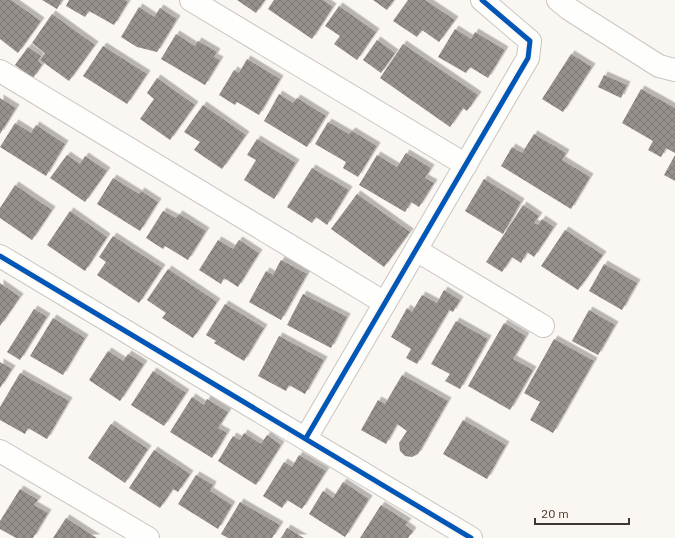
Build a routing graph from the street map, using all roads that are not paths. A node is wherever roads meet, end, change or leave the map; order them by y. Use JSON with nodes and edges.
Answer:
{"nodes":[{"id":1,"x":191,"y":0,"type":"edge"},
{"id":2,"x":482,"y":0,"type":"edge"},
{"id":3,"x":558,"y":0,"type":"edge"},
{"id":4,"x":675,"y":70,"type":"edge"},
{"id":5,"x":0,"y":71,"type":"edge"},
{"id":6,"x":466,"y":165,"type":"junction"},
{"id":7,"x":416,"y":250,"type":"junction"},
{"id":8,"x":0,"y":256,"type":"edge"},
{"id":9,"x":385,"y":303,"type":"junction"},
{"id":10,"x":544,"y":326,"type":"dead end"},
{"id":11,"x":306,"y":438,"type":"junction"},
{"id":12,"x":0,"y":450,"type":"edge"},
{"id":13,"x":448,"y":532,"type":"edge"},
{"id":14,"x":148,"y":538,"type":"edge"},
{"id":15,"x":472,"y":538,"type":"edge"}],
"edges":[{"from":1,"to":6,"type":"street"},
{"from":2,"to":6,"type":"street"},
{"from":3,"to":4,"type":"street"},
{"from":5,"to":9,"type":"street"},
{"from":6,"to":7,"type":"street"},
{"from":7,"to":9,"type":"street"},
{"from":7,"to":10,"type":"street"},
{"from":8,"to":11,"type":"street"},
{"from":9,"to":11,"type":"street"},
{"from":11,"to":13,"type":"street"},
{"from":12,"to":14,"type":"street"},
{"from":13,"to":15,"type":"street"}]}
